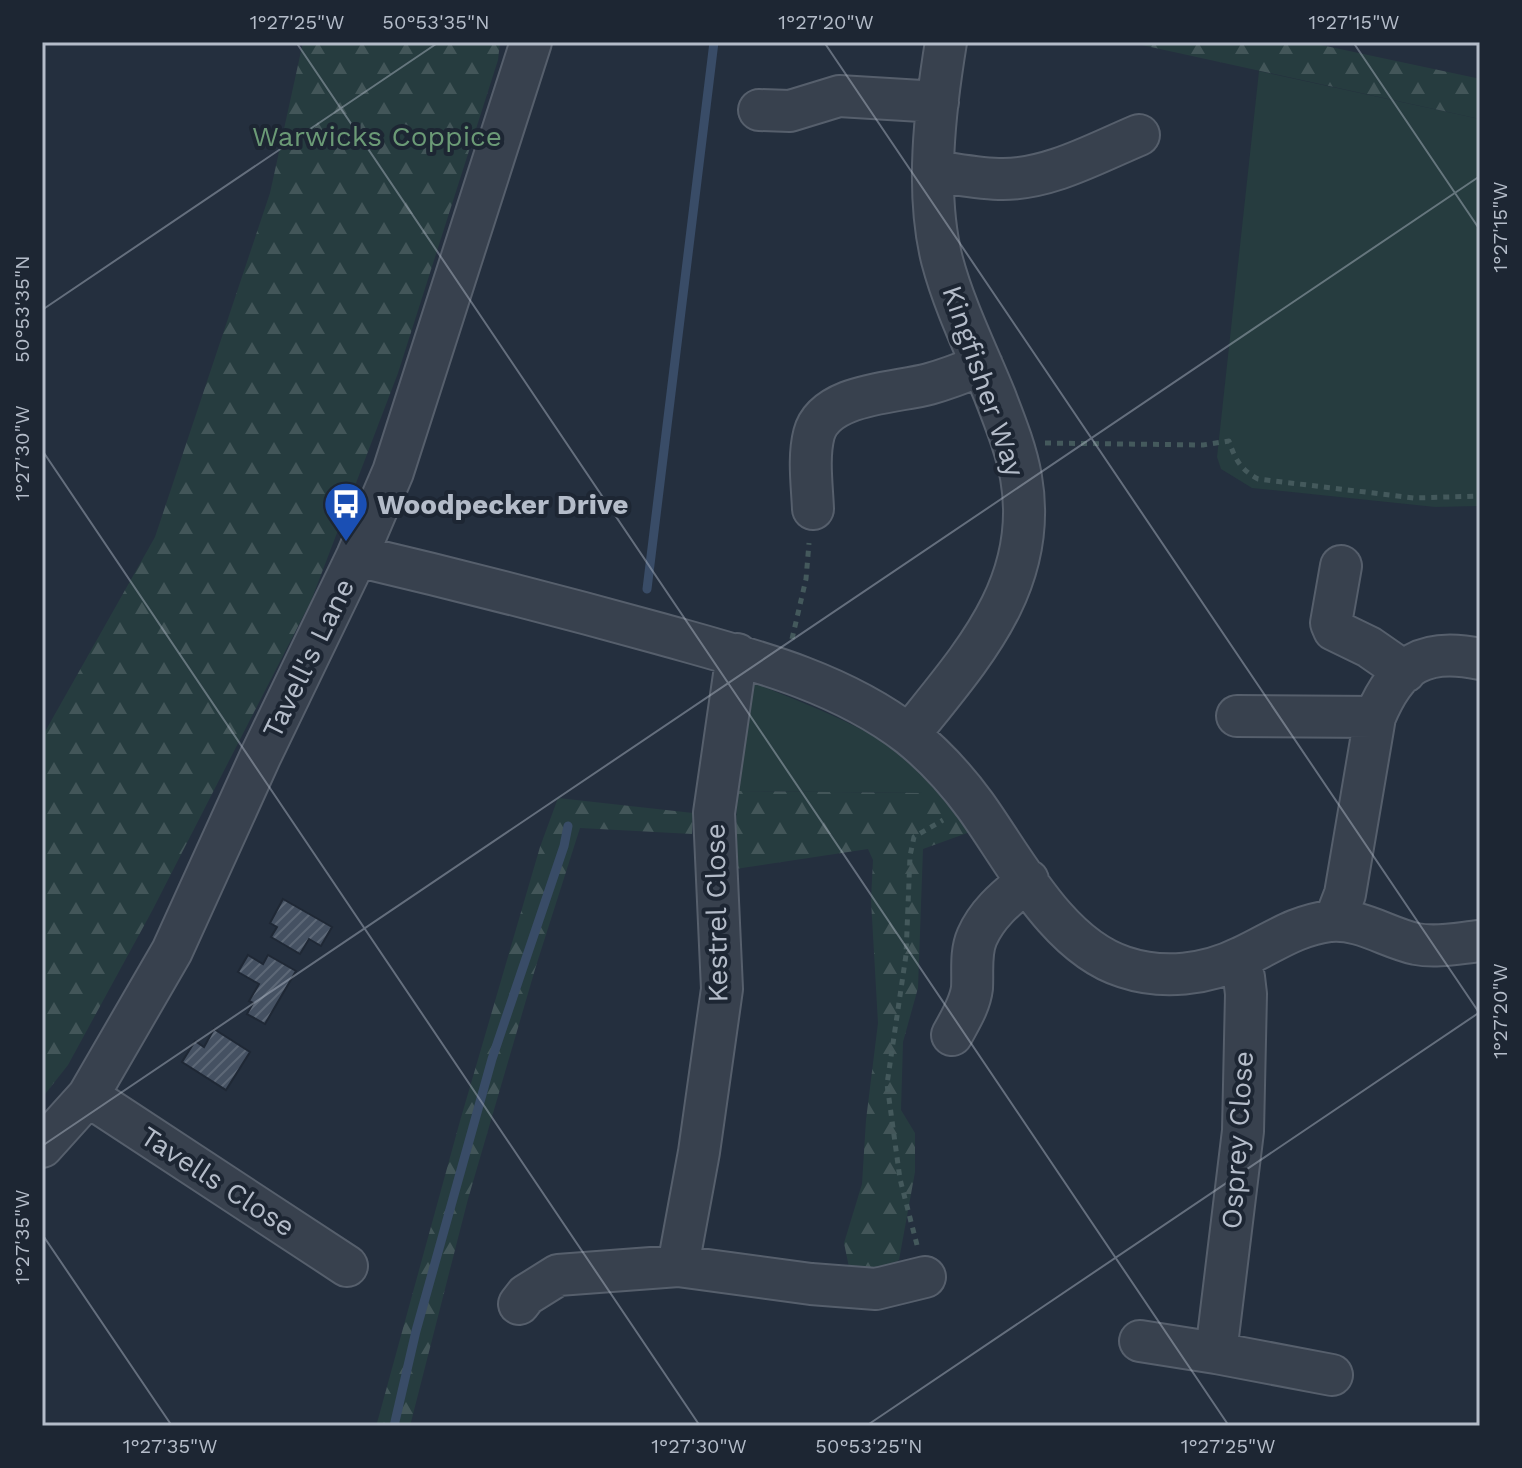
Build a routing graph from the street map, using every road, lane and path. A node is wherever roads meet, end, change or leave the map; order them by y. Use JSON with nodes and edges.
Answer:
{"nodes":[{"id":1,"x":531,"y":42,"type":"edge"},
{"id":2,"x":946,"y":42,"type":"edge"},
{"id":3,"x":938,"y":102,"type":"junction"},
{"id":4,"x":759,"y":110,"type":"dead end"},
{"id":5,"x":1139,"y":135,"type":"dead end"},
{"id":6,"x":934,"y":171,"type":"junction"},
{"id":7,"x":982,"y":365,"type":"junction"},
{"id":8,"x":1012,"y":443,"type":"junction"},
{"id":9,"x":1480,"y":496,"type":"edge"},
{"id":10,"x":813,"y":509,"type":"joint"},
{"id":11,"x":357,"y":556,"type":"junction"},
{"id":12,"x":1341,"y":566,"type":"dead end"},
{"id":13,"x":737,"y":654,"type":"junction"},
{"id":14,"x":1480,"y":659,"type":"edge"},
{"id":15,"x":785,"y":672,"type":"junction"},
{"id":16,"x":1405,"y":672,"type":"junction"},
{"id":17,"x":1237,"y":716,"type":"dead end"},
{"id":18,"x":1375,"y":717,"type":"junction"},
{"id":19,"x":909,"y":735,"type":"junction"},
{"id":20,"x":972,"y":802,"type":"junction"},
{"id":21,"x":1028,"y":880,"type":"junction"},
{"id":22,"x":1335,"y":920,"type":"junction"},
{"id":23,"x":1480,"y":941,"type":"edge"},
{"id":24,"x":1237,"y":960,"type":"junction"},
{"id":25,"x":952,"y":1035,"type":"dead end"},
{"id":26,"x":88,"y":1096,"type":"junction"},
{"id":27,"x":42,"y":1147,"type":"edge"},
{"id":28,"x":347,"y":1266,"type":"dead end"},
{"id":29,"x":678,"y":1266,"type":"junction"},
{"id":30,"x":925,"y":1277,"type":"joint"},
{"id":31,"x":519,"y":1304,"type":"dead end"},
{"id":32,"x":1218,"y":1337,"type":"junction"},
{"id":33,"x":1140,"y":1341,"type":"dead end"},
{"id":34,"x":1332,"y":1375,"type":"dead end"}],
"edges":[{"from":1,"to":11,"type":"street","name":"Tavell's Lane"},
{"from":2,"to":3,"type":"street","name":"Kingfisher Way"},
{"from":3,"to":4,"type":"street"},
{"from":3,"to":6,"type":"street","name":"Kingfisher Way"},
{"from":5,"to":6,"type":"street"},
{"from":6,"to":7,"type":"street","name":"Kingfisher Way"},
{"from":7,"to":8,"type":"street","name":"Kingfisher Way"},
{"from":7,"to":10,"type":"street"},
{"from":8,"to":9,"type":"path"},
{"from":8,"to":19,"type":"street","name":"Kingfisher Way"},
{"from":10,"to":15,"type":"path"},
{"from":11,"to":13,"type":"street"},
{"from":11,"to":26,"type":"street","name":"Tavell's Lane"},
{"from":12,"to":16,"type":"street"},
{"from":13,"to":15,"type":"street"},
{"from":13,"to":29,"type":"street","name":"Kestrel Close"},
{"from":14,"to":16,"type":"street"},
{"from":15,"to":19,"type":"street"},
{"from":16,"to":18,"type":"street"},
{"from":17,"to":18,"type":"street"},
{"from":18,"to":22,"type":"street"},
{"from":19,"to":20,"type":"street"},
{"from":20,"to":21,"type":"street"},
{"from":20,"to":30,"type":"path"},
{"from":21,"to":24,"type":"street"},
{"from":21,"to":25,"type":"street"},
{"from":22,"to":23,"type":"street"},
{"from":22,"to":24,"type":"street"},
{"from":24,"to":32,"type":"street","name":"Osprey Close"},
{"from":26,"to":27,"type":"street","name":"Tavell's Lane"},
{"from":26,"to":28,"type":"street","name":"Tavells Close"},
{"from":29,"to":30,"type":"street"},
{"from":29,"to":31,"type":"street"},
{"from":32,"to":33,"type":"street"},
{"from":32,"to":34,"type":"street"}]}
